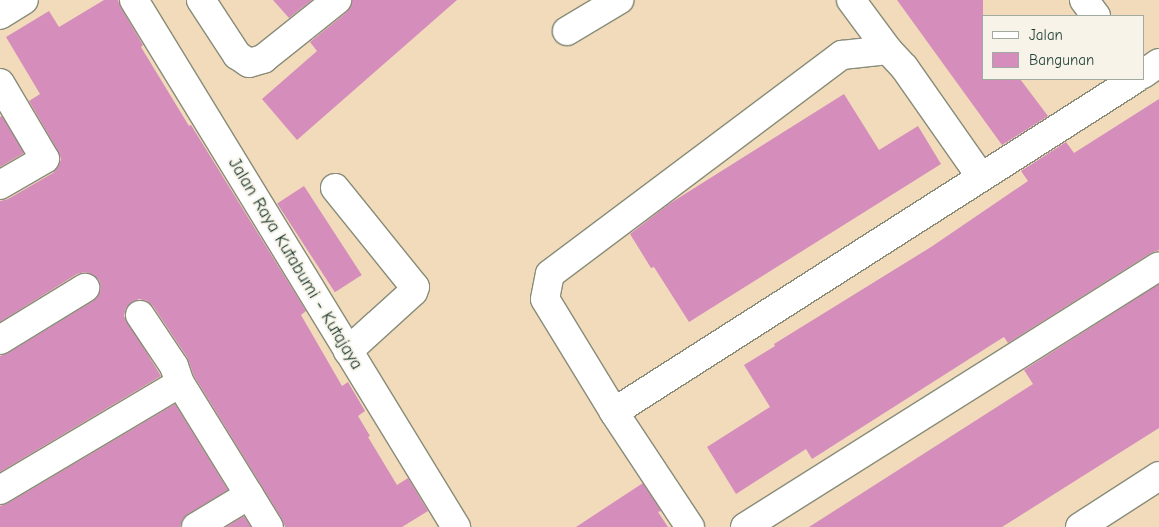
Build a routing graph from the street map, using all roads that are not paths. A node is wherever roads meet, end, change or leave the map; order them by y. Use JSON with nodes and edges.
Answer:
{"nodes":[{"id":1,"x":24,"y":0,"type":"edge"},
{"id":2,"x":134,"y":0,"type":"edge"},
{"id":3,"x":201,"y":0,"type":"edge"},
{"id":4,"x":337,"y":0,"type":"edge"},
{"id":5,"x":619,"y":0,"type":"edge"},
{"id":6,"x":851,"y":0,"type":"edge"},
{"id":7,"x":1084,"y":0,"type":"edge"},
{"id":8,"x":0,"y":15,"type":"edge"},
{"id":9,"x":1095,"y":15,"type":"edge"},
{"id":10,"x":568,"y":31,"type":"dead end"},
{"id":11,"x":888,"y":50,"type":"junction"},
{"id":12,"x":1159,"y":63,"type":"edge"},
{"id":13,"x":1144,"y":73,"type":"edge"},
{"id":14,"x":1133,"y":80,"type":"edge"},
{"id":15,"x":0,"y":83,"type":"edge"},
{"id":16,"x":981,"y":177,"type":"junction"},
{"id":17,"x":0,"y":185,"type":"edge"},
{"id":18,"x":335,"y":188,"type":"dead end"},
{"id":19,"x":1159,"y":266,"type":"edge"},
{"id":20,"x":85,"y":288,"type":"dead end"},
{"id":21,"x":140,"y":316,"type":"dead end"},
{"id":22,"x":0,"y":340,"type":"edge"},
{"id":23,"x":348,"y":351,"type":"junction"},
{"id":24,"x":180,"y":383,"type":"junction"},
{"id":25,"x":614,"y":412,"type":"junction"},
{"id":26,"x":1159,"y":476,"type":"edge"},
{"id":27,"x":0,"y":490,"type":"edge"},
{"id":28,"x":249,"y":495,"type":"junction"},
{"id":29,"x":445,"y":522,"type":"edge"},
{"id":30,"x":196,"y":527,"type":"edge"},
{"id":31,"x":269,"y":527,"type":"edge"},
{"id":32,"x":690,"y":527,"type":"edge"},
{"id":33,"x":745,"y":527,"type":"edge"},
{"id":34,"x":1080,"y":527,"type":"edge"}],
"edges":[{"from":1,"to":8,"type":"street"},
{"from":2,"to":23,"type":"street","name":"Jalan Raya Kutabumi - Kutajaya"},
{"from":3,"to":4,"type":"street"},
{"from":5,"to":10,"type":"street"},
{"from":6,"to":11,"type":"street"},
{"from":7,"to":9,"type":"street"},
{"from":11,"to":16,"type":"street"},
{"from":11,"to":25,"type":"street"},
{"from":12,"to":13,"type":"street"},
{"from":14,"to":16,"type":"street"},
{"from":15,"to":17,"type":"street"},
{"from":16,"to":25,"type":"street"},
{"from":18,"to":23,"type":"street"},
{"from":19,"to":33,"type":"street"},
{"from":20,"to":22,"type":"street"},
{"from":21,"to":24,"type":"street"},
{"from":23,"to":29,"type":"street","name":"Jalan Raya Kutabumi - Kutajaya"},
{"from":24,"to":27,"type":"street"},
{"from":24,"to":28,"type":"street"},
{"from":25,"to":32,"type":"street"},
{"from":26,"to":34,"type":"street"},
{"from":28,"to":30,"type":"street"},
{"from":28,"to":31,"type":"street"}]}
